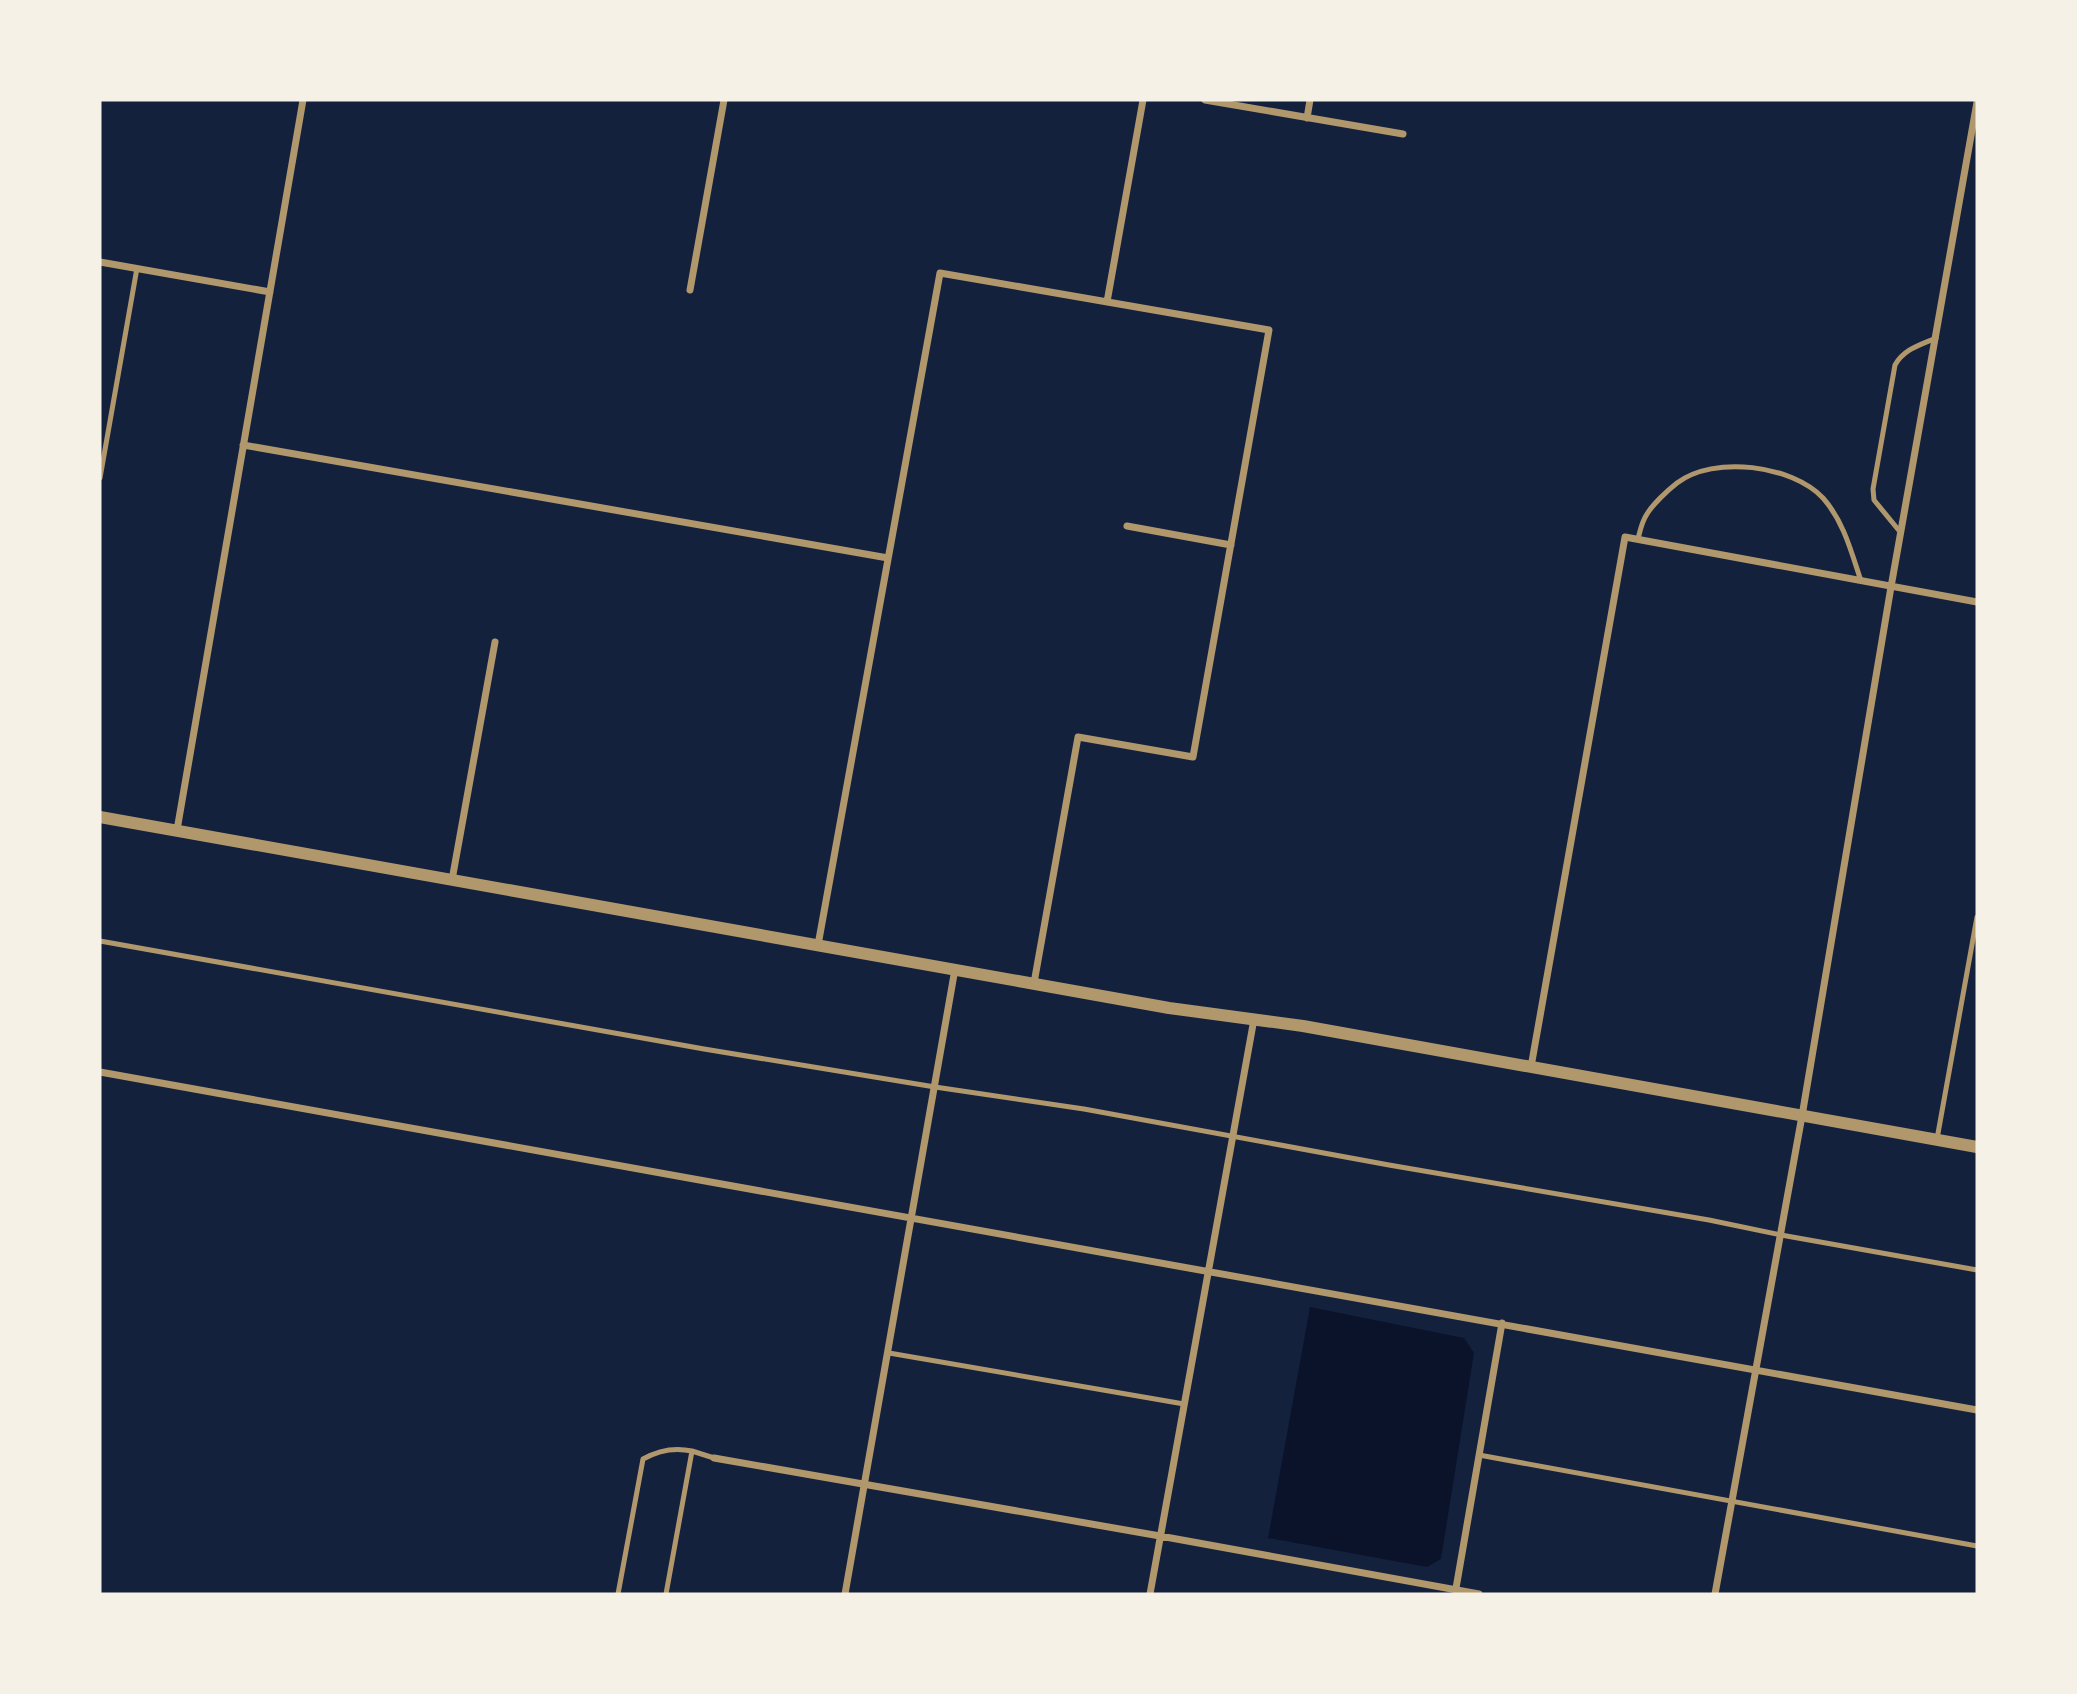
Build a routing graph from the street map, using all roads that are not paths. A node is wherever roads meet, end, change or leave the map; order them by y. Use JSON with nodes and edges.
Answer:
{"nodes":[{"id":1,"x":303,"y":100,"type":"edge"},
{"id":2,"x":724,"y":100,"type":"edge"},
{"id":3,"x":1143,"y":100,"type":"edge"},
{"id":4,"x":1205,"y":100,"type":"edge"},
{"id":5,"x":1311,"y":100,"type":"edge"},
{"id":6,"x":1977,"y":102,"type":"edge"},
{"id":7,"x":1307,"y":118,"type":"junction"},
{"id":8,"x":1403,"y":134,"type":"dead end"},
{"id":9,"x":100,"y":262,"type":"edge"},
{"id":10,"x":137,"y":268,"type":"junction"},
{"id":11,"x":690,"y":290,"type":"dead end"},
{"id":12,"x":270,"y":292,"type":"junction"},
{"id":13,"x":1108,"y":302,"type":"junction"},
{"id":14,"x":1936,"y":338,"type":"junction"},
{"id":15,"x":243,"y":444,"type":"junction"},
{"id":16,"x":100,"y":478,"type":"edge"},
{"id":17,"x":1127,"y":526,"type":"dead end"},
{"id":18,"x":1901,"y":533,"type":"junction"},
{"id":19,"x":1638,"y":539,"type":"junction"},
{"id":20,"x":1231,"y":545,"type":"junction"},
{"id":21,"x":888,"y":558,"type":"junction"},
{"id":22,"x":1861,"y":581,"type":"junction"},
{"id":23,"x":1891,"y":587,"type":"junction"},
{"id":24,"x":1977,"y":602,"type":"edge"},
{"id":25,"x":495,"y":642,"type":"dead end"},
{"id":26,"x":100,"y":817,"type":"edge"},
{"id":27,"x":177,"y":830,"type":"junction"},
{"id":28,"x":452,"y":880,"type":"junction"},
{"id":29,"x":1977,"y":917,"type":"edge"},
{"id":30,"x":100,"y":941,"type":"edge"},
{"id":31,"x":818,"y":945,"type":"junction"},
{"id":32,"x":955,"y":970,"type":"junction"},
{"id":33,"x":1034,"y":983,"type":"junction"},
{"id":34,"x":1254,"y":1019,"type":"junction"},
{"id":35,"x":1531,"y":1067,"type":"junction"},
{"id":36,"x":100,"y":1072,"type":"edge"},
{"id":37,"x":934,"y":1087,"type":"junction"},
{"id":38,"x":1802,"y":1116,"type":"junction"},
{"id":39,"x":1233,"y":1136,"type":"junction"},
{"id":40,"x":1937,"y":1139,"type":"junction"},
{"id":41,"x":1977,"y":1147,"type":"edge"},
{"id":42,"x":912,"y":1219,"type":"junction"},
{"id":43,"x":1780,"y":1236,"type":"junction"},
{"id":44,"x":1977,"y":1270,"type":"edge"},
{"id":45,"x":1208,"y":1272,"type":"junction"},
{"id":46,"x":1502,"y":1323,"type":"junction"},
{"id":47,"x":889,"y":1353,"type":"junction"},
{"id":48,"x":1757,"y":1369,"type":"junction"},
{"id":49,"x":1184,"y":1404,"type":"junction"},
{"id":50,"x":1977,"y":1410,"type":"edge"},
{"id":51,"x":692,"y":1451,"type":"junction"},
{"id":52,"x":1479,"y":1455,"type":"junction"},
{"id":53,"x":714,"y":1458,"type":"joint"},
{"id":54,"x":864,"y":1485,"type":"junction"},
{"id":55,"x":1732,"y":1502,"type":"junction"},
{"id":56,"x":1160,"y":1535,"type":"junction"},
{"id":57,"x":1977,"y":1546,"type":"edge"},
{"id":58,"x":1455,"y":1592,"type":"edge"},
{"id":59,"x":618,"y":1594,"type":"edge"},
{"id":60,"x":666,"y":1594,"type":"edge"},
{"id":61,"x":845,"y":1594,"type":"edge"},
{"id":62,"x":1150,"y":1594,"type":"edge"},
{"id":63,"x":1479,"y":1594,"type":"edge"},
{"id":64,"x":1715,"y":1594,"type":"edge"}],
"edges":[{"from":1,"to":12,"type":"street"},
{"from":2,"to":11,"type":"street"},
{"from":3,"to":13,"type":"street"},
{"from":4,"to":7,"type":"street"},
{"from":5,"to":7,"type":"street"},
{"from":6,"to":14,"type":"street"},
{"from":7,"to":8,"type":"street"},
{"from":9,"to":10,"type":"street"},
{"from":10,"to":12,"type":"street"},
{"from":10,"to":16,"type":"lane"},
{"from":12,"to":15,"type":"street"},
{"from":13,"to":20,"type":"street"},
{"from":13,"to":21,"type":"street"},
{"from":14,"to":18,"type":"street"},
{"from":14,"to":18,"type":"lane"},
{"from":15,"to":21,"type":"street"},
{"from":15,"to":27,"type":"street"},
{"from":17,"to":20,"type":"street"},
{"from":18,"to":23,"type":"street"},
{"from":19,"to":22,"type":"street"},
{"from":19,"to":22,"type":"lane"},
{"from":19,"to":35,"type":"street"},
{"from":20,"to":33,"type":"street"},
{"from":21,"to":31,"type":"street"},
{"from":22,"to":23,"type":"street"},
{"from":23,"to":24,"type":"street"},
{"from":23,"to":38,"type":"street"},
{"from":25,"to":28,"type":"street"},
{"from":26,"to":27,"type":"street"},
{"from":27,"to":28,"type":"street"},
{"from":28,"to":31,"type":"street"},
{"from":29,"to":40,"type":"lane"},
{"from":30,"to":37,"type":"lane"},
{"from":31,"to":32,"type":"street"},
{"from":32,"to":33,"type":"street"},
{"from":32,"to":37,"type":"street"},
{"from":33,"to":34,"type":"street"},
{"from":34,"to":35,"type":"street"},
{"from":34,"to":39,"type":"street"},
{"from":35,"to":38,"type":"street"},
{"from":36,"to":42,"type":"street"},
{"from":37,"to":39,"type":"lane"},
{"from":37,"to":42,"type":"street"},
{"from":38,"to":40,"type":"street"},
{"from":38,"to":43,"type":"street"},
{"from":39,"to":43,"type":"lane"},
{"from":39,"to":45,"type":"street"},
{"from":40,"to":41,"type":"street"},
{"from":42,"to":45,"type":"street"},
{"from":42,"to":47,"type":"street"},
{"from":43,"to":44,"type":"lane"},
{"from":43,"to":48,"type":"street"},
{"from":45,"to":46,"type":"street"},
{"from":45,"to":49,"type":"street"},
{"from":46,"to":48,"type":"street"},
{"from":46,"to":52,"type":"street"},
{"from":47,"to":49,"type":"lane"},
{"from":47,"to":54,"type":"street"},
{"from":48,"to":50,"type":"street"},
{"from":48,"to":55,"type":"street"},
{"from":49,"to":56,"type":"street"},
{"from":51,"to":53,"type":"lane"},
{"from":51,"to":59,"type":"lane"},
{"from":51,"to":60,"type":"lane"},
{"from":52,"to":55,"type":"lane"},
{"from":52,"to":58,"type":"street"},
{"from":53,"to":54,"type":"street"},
{"from":54,"to":56,"type":"street"},
{"from":54,"to":61,"type":"street"},
{"from":55,"to":57,"type":"lane"},
{"from":55,"to":64,"type":"street"},
{"from":56,"to":58,"type":"street"},
{"from":56,"to":62,"type":"street"},
{"from":58,"to":63,"type":"street"}]}
